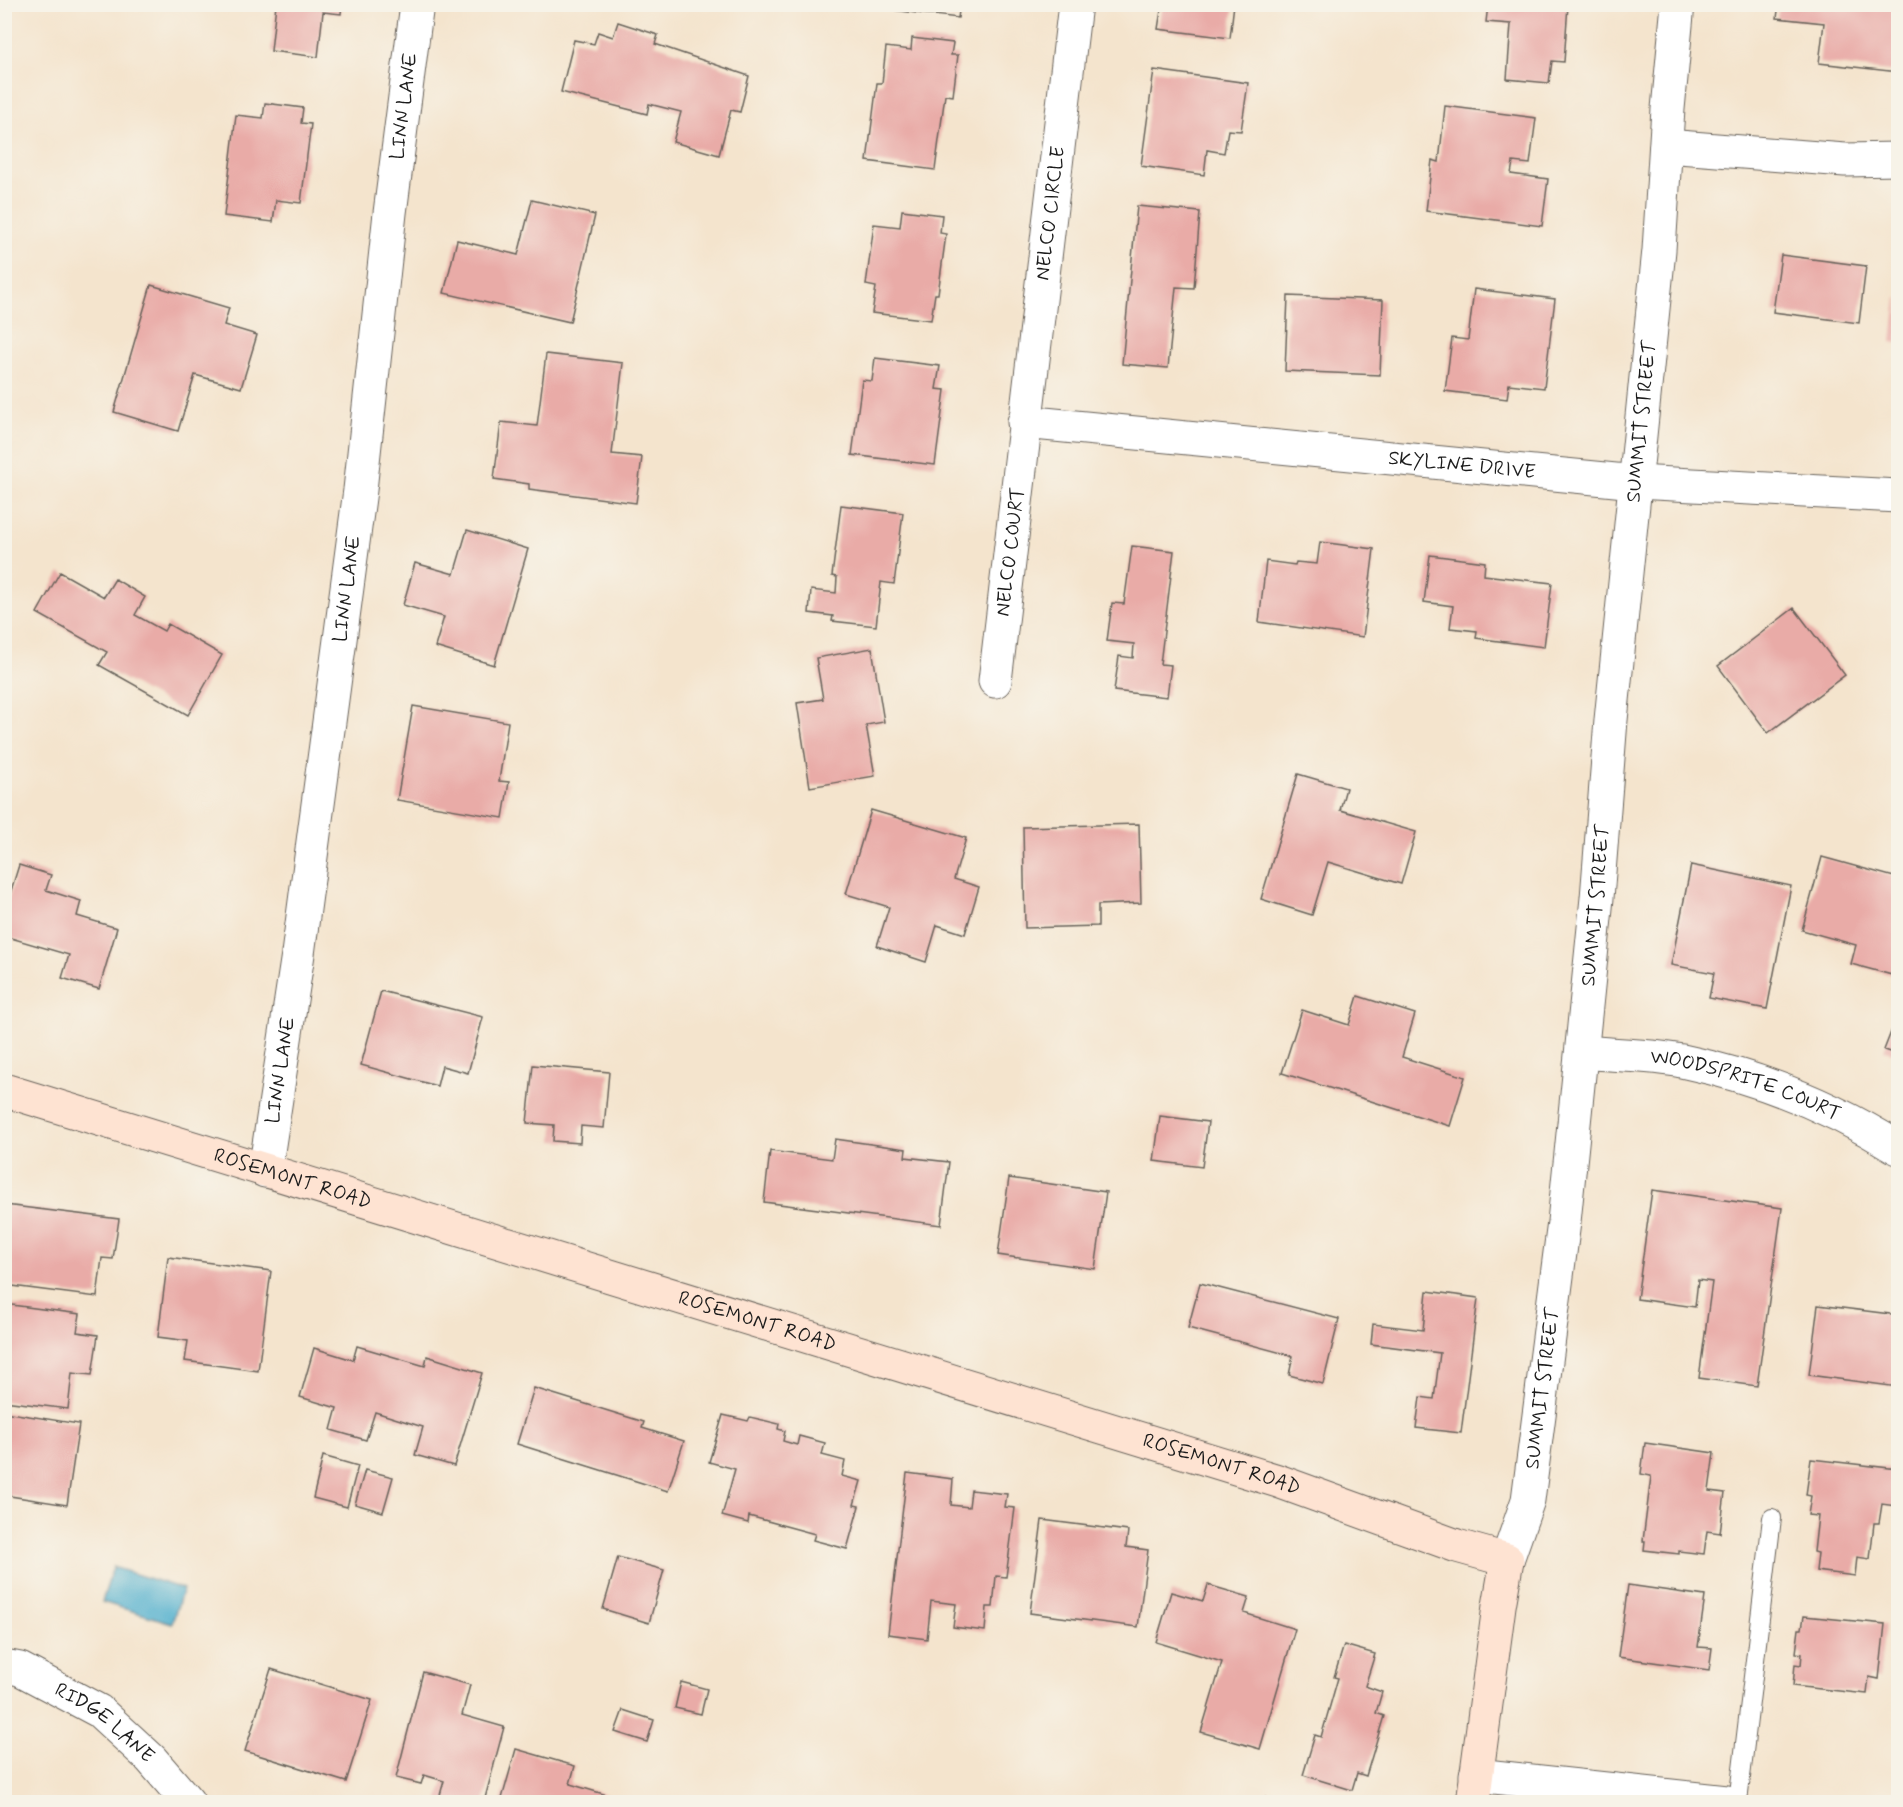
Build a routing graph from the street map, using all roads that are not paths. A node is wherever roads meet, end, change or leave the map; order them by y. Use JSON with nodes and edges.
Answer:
{"nodes":[{"id":1,"x":417,"y":4,"type":"edge"},
{"id":2,"x":1075,"y":4,"type":"edge"},
{"id":3,"x":1678,"y":4,"type":"edge"},
{"id":4,"x":1666,"y":146,"type":"junction"},
{"id":5,"x":1899,"y":159,"type":"edge"},
{"id":6,"x":1024,"y":422,"type":"junction"},
{"id":7,"x":1635,"y":482,"type":"junction"},
{"id":8,"x":1899,"y":496,"type":"edge"},
{"id":9,"x":995,"y":681,"type":"dead end"},
{"id":10,"x":1582,"y":1052,"type":"junction"},
{"id":11,"x":4,"y":1090,"type":"edge"},
{"id":12,"x":1899,"y":1148,"type":"edge"},
{"id":13,"x":265,"y":1171,"type":"junction"},
{"id":14,"x":1772,"y":1518,"type":"dead end"},
{"id":15,"x":1507,"y":1560,"type":"junction"},
{"id":16,"x":4,"y":1666,"type":"edge"},
{"id":17,"x":1474,"y":1789,"type":"edge"},
{"id":18,"x":188,"y":1803,"type":"edge"},
{"id":19,"x":1727,"y":1803,"type":"edge"},
{"id":20,"x":1738,"y":1803,"type":"edge"}],
"edges":[{"from":1,"to":13,"type":"street","name":"LINN LANE"},
{"from":2,"to":6,"type":"street","name":"NELCO CIRCLE"},
{"from":3,"to":4,"type":"street","name":"SUMMIT STREET"},
{"from":4,"to":5,"type":"street"},
{"from":4,"to":7,"type":"street","name":"SUMMIT STREET"},
{"from":6,"to":7,"type":"street","name":"SKYLINE DRIVE"},
{"from":6,"to":9,"type":"street","name":"NELCO COURT"},
{"from":7,"to":8,"type":"street","name":"SKYLINE DRIVE"},
{"from":7,"to":10,"type":"street","name":"SUMMIT STREET"},
{"from":10,"to":12,"type":"street","name":"WOODSPRITE COURT"},
{"from":10,"to":15,"type":"street","name":"SUMMIT STREET"},
{"from":11,"to":13,"type":"main road","name":"ROSEMONT ROAD"},
{"from":13,"to":15,"type":"main road","name":"ROSEMONT ROAD"},
{"from":14,"to":20,"type":"lane"},
{"from":15,"to":17,"type":"main road","name":"SUMMIT STREET"},
{"from":16,"to":18,"type":"street","name":"RIDGE LANE"},
{"from":17,"to":19,"type":"street"}]}
